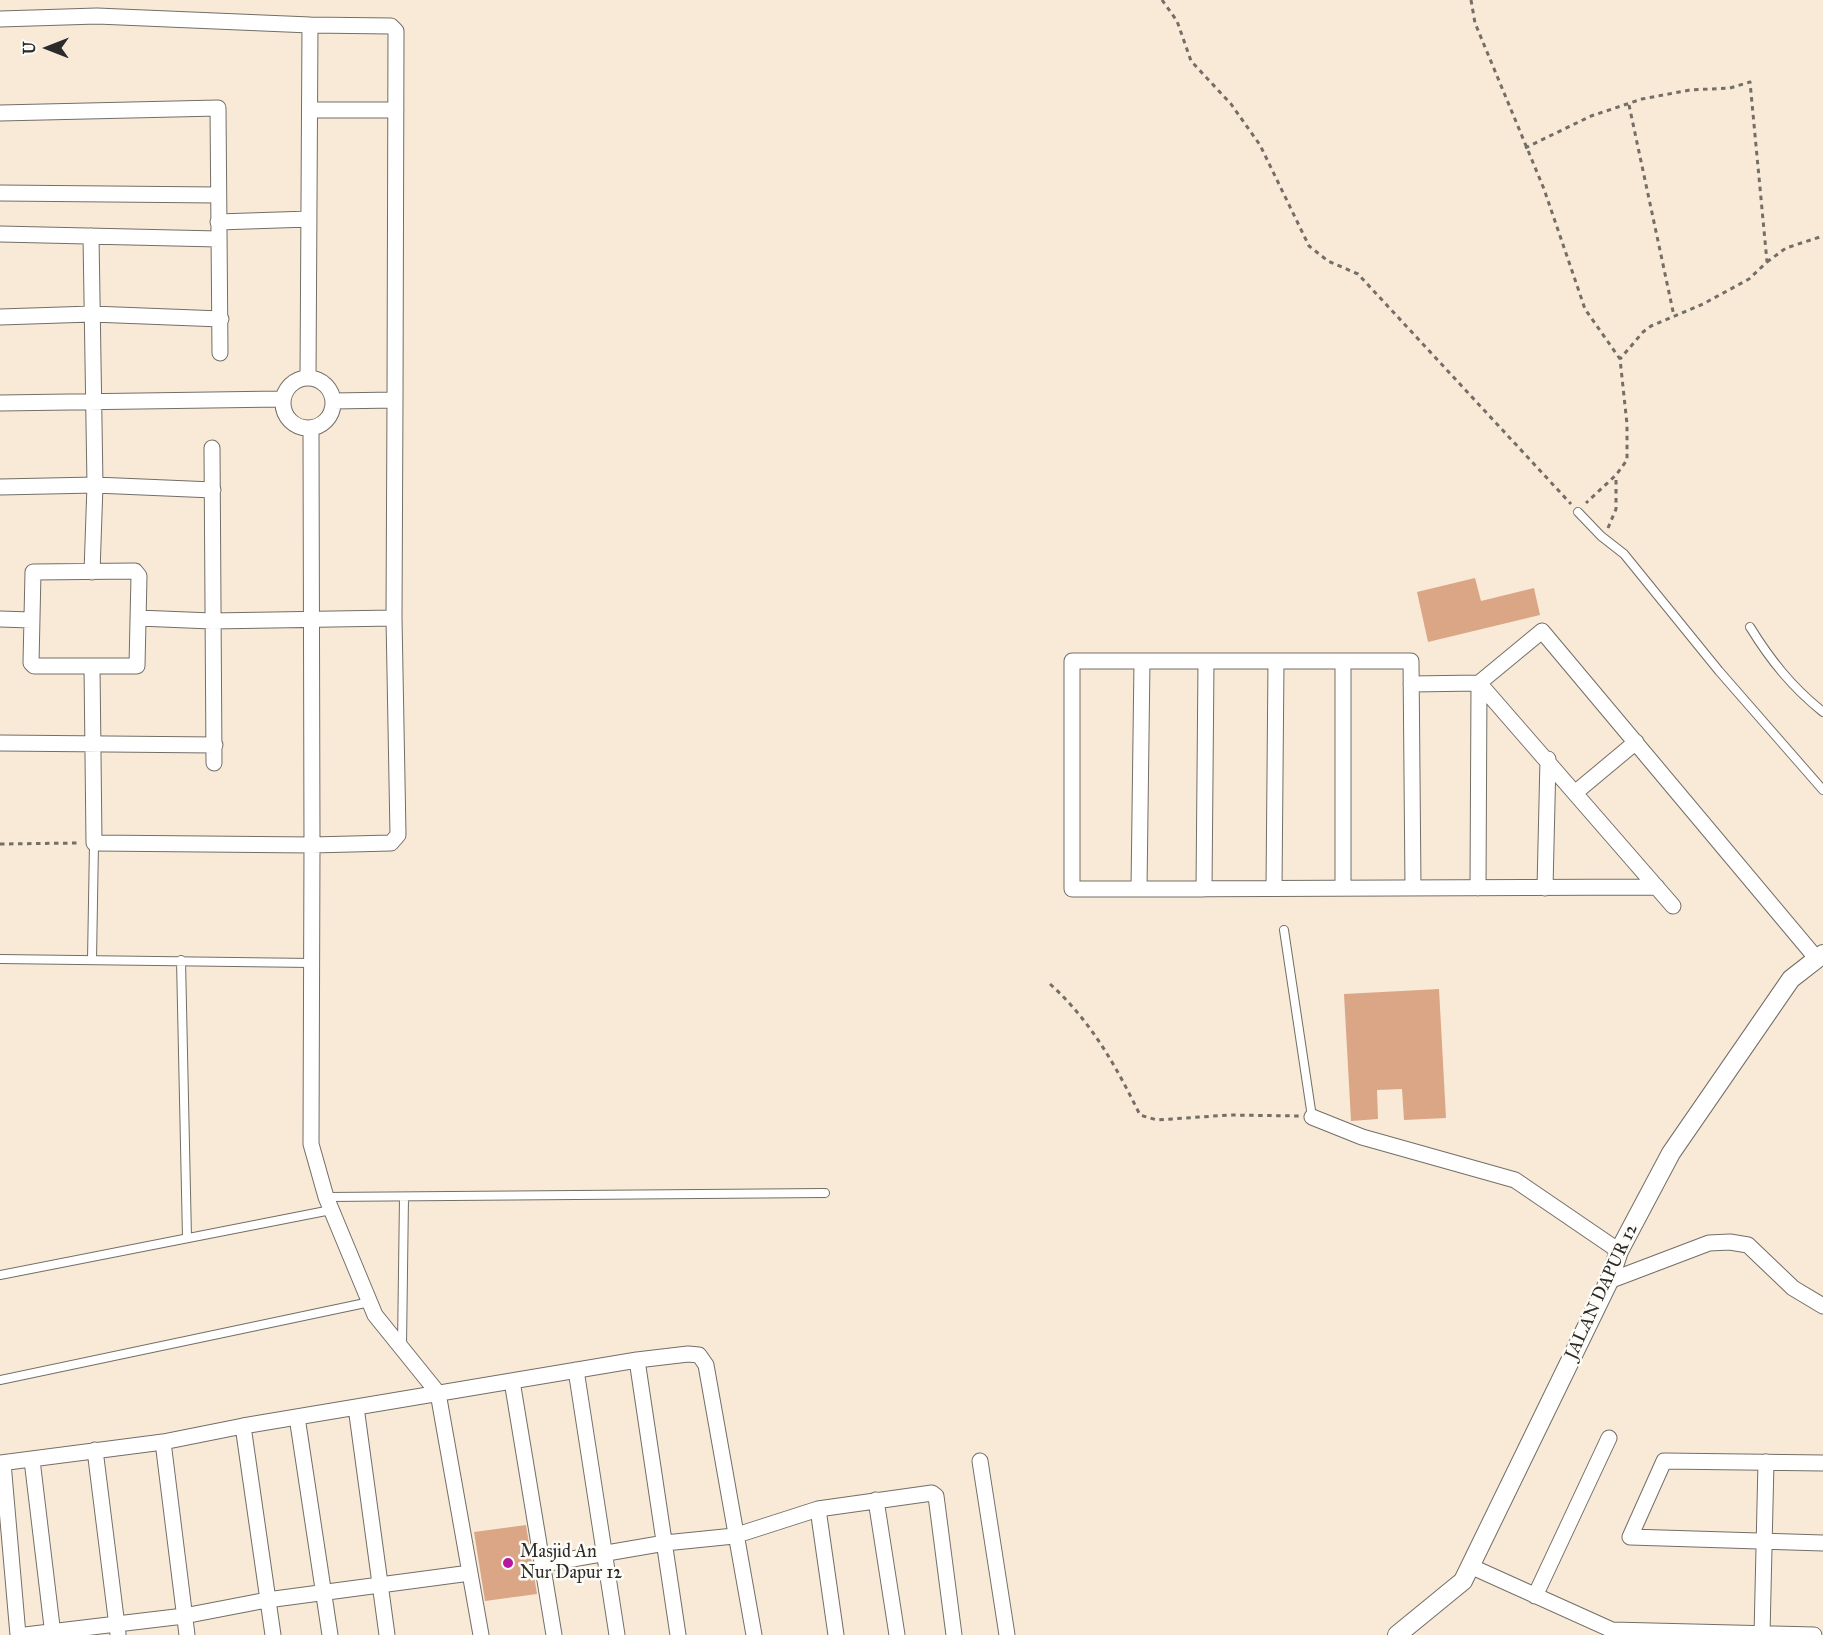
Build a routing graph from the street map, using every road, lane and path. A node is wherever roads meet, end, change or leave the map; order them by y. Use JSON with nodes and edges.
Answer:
{"nodes":[{"id":1,"x":1162,"y":0,"type":"edge"},
{"id":2,"x":1471,"y":0,"type":"edge"},
{"id":3,"x":0,"y":19,"type":"edge"},
{"id":4,"x":310,"y":25,"type":"junction"},
{"id":5,"x":1629,"y":105,"type":"junction"},
{"id":6,"x":310,"y":110,"type":"junction"},
{"id":7,"x":396,"y":110,"type":"junction"},
{"id":8,"x":0,"y":113,"type":"edge"},
{"id":9,"x":1525,"y":148,"type":"junction"},
{"id":10,"x":0,"y":193,"type":"edge"},
{"id":11,"x":218,"y":195,"type":"junction"},
{"id":12,"x":309,"y":219,"type":"junction"},
{"id":13,"x":218,"y":222,"type":"junction"},
{"id":14,"x":0,"y":234,"type":"edge"},
{"id":15,"x":91,"y":236,"type":"junction"},
{"id":16,"x":1823,"y":236,"type":"edge"},
{"id":17,"x":218,"y":239,"type":"junction"},
{"id":18,"x":1767,"y":262,"type":"junction"},
{"id":19,"x":92,"y":314,"type":"junction"},
{"id":20,"x":1674,"y":316,"type":"junction"},
{"id":21,"x":0,"y":317,"type":"edge"},
{"id":22,"x":221,"y":319,"type":"junction"},
{"id":23,"x":220,"y":353,"type":"dead end"},
{"id":24,"x":1620,"y":359,"type":"junction"},
{"id":25,"x":308,"y":377,"type":"junction"},
{"id":26,"x":282,"y":399,"type":"junction"},
{"id":27,"x":395,"y":400,"type":"junction"},
{"id":28,"x":333,"y":401,"type":"junction"},
{"id":29,"x":93,"y":402,"type":"junction"},
{"id":30,"x":0,"y":403,"type":"edge"},
{"id":31,"x":311,"y":429,"type":"junction"},
{"id":32,"x":212,"y":448,"type":"dead end"},
{"id":33,"x":1616,"y":475,"type":"junction"},
{"id":34,"x":95,"y":485,"type":"junction"},
{"id":35,"x":0,"y":487,"type":"edge"},
{"id":36,"x":213,"y":490,"type":"junction"},
{"id":37,"x":1578,"y":512,"type":"junction"},
{"id":38,"x":1601,"y":536,"type":"junction"},
{"id":39,"x":92,"y":572,"type":"junction"},
{"id":40,"x":138,"y":618,"type":"junction"},
{"id":41,"x":394,"y":618,"type":"junction"},
{"id":42,"x":0,"y":619,"type":"edge"},
{"id":43,"x":31,"y":620,"type":"junction"},
{"id":44,"x":212,"y":621,"type":"junction"},
{"id":45,"x":311,"y":621,"type":"junction"},
{"id":46,"x":1750,"y":627,"type":"dead end"},
{"id":47,"x":1143,"y":661,"type":"junction"},
{"id":48,"x":1206,"y":661,"type":"junction"},
{"id":49,"x":1276,"y":661,"type":"junction"},
{"id":50,"x":1343,"y":661,"type":"junction"},
{"id":51,"x":92,"y":666,"type":"junction"},
{"id":52,"x":1479,"y":683,"type":"junction"},
{"id":53,"x":1411,"y":684,"type":"junction"},
{"id":54,"x":1823,"y":712,"type":"edge"},
{"id":55,"x":1636,"y":742,"type":"junction"},
{"id":56,"x":0,"y":743,"type":"edge"},
{"id":57,"x":93,"y":745,"type":"junction"},
{"id":58,"x":215,"y":745,"type":"junction"},
{"id":59,"x":1548,"y":759,"type":"junction"},
{"id":60,"x":214,"y":763,"type":"dead end"},
{"id":61,"x":1823,"y":790,"type":"edge"},
{"id":62,"x":1576,"y":792,"type":"junction"},
{"id":63,"x":94,"y":843,"type":"junction"},
{"id":64,"x":0,"y":844,"type":"edge"},
{"id":65,"x":312,"y":845,"type":"junction"},
{"id":66,"x":1657,"y":887,"type":"junction"},
{"id":67,"x":1274,"y":888,"type":"junction"},
{"id":68,"x":1343,"y":888,"type":"junction"},
{"id":69,"x":1413,"y":888,"type":"junction"},
{"id":70,"x":1478,"y":888,"type":"junction"},
{"id":71,"x":1545,"y":888,"type":"junction"},
{"id":72,"x":1139,"y":889,"type":"junction"},
{"id":73,"x":1204,"y":889,"type":"junction"},
{"id":74,"x":1673,"y":906,"type":"dead end"},
{"id":75,"x":1284,"y":930,"type":"dead end"},
{"id":76,"x":1820,"y":957,"type":"edge"},
{"id":77,"x":0,"y":959,"type":"edge"},
{"id":78,"x":92,"y":960,"type":"junction"},
{"id":79,"x":181,"y":960,"type":"junction"},
{"id":80,"x":312,"y":963,"type":"junction"},
{"id":81,"x":1050,"y":984,"type":"dead end"},
{"id":82,"x":1312,"y":1116,"type":"junction"},
{"id":83,"x":825,"y":1193,"type":"dead end"},
{"id":84,"x":404,"y":1197,"type":"junction"},
{"id":85,"x":328,"y":1203,"type":"junction"},
{"id":86,"x":187,"y":1238,"type":"junction"},
{"id":87,"x":1619,"y":1251,"type":"junction"},
{"id":88,"x":0,"y":1275,"type":"edge"},
{"id":89,"x":1609,"y":1281,"type":"junction"},
{"id":90,"x":370,"y":1302,"type":"junction"},
{"id":91,"x":1823,"y":1306,"type":"edge"},
{"id":92,"x":402,"y":1349,"type":"junction"},
{"id":93,"x":637,"y":1360,"type":"junction"},
{"id":94,"x":576,"y":1370,"type":"junction"},
{"id":95,"x":0,"y":1380,"type":"edge"},
{"id":96,"x":512,"y":1381,"type":"junction"},
{"id":97,"x":438,"y":1393,"type":"junction"},
{"id":98,"x":356,"y":1407,"type":"junction"},
{"id":99,"x":297,"y":1417,"type":"junction"},
{"id":100,"x":243,"y":1426,"type":"junction"},
{"id":101,"x":1609,"y":1438,"type":"dead end"},
{"id":102,"x":163,"y":1442,"type":"junction"},
{"id":103,"x":95,"y":1450,"type":"junction"},
{"id":104,"x":32,"y":1460,"type":"junction"},
{"id":105,"x":980,"y":1461,"type":"dead end"},
{"id":106,"x":1766,"y":1462,"type":"junction"},
{"id":107,"x":1,"y":1463,"type":"edge"},
{"id":108,"x":1823,"y":1463,"type":"edge"},
{"id":109,"x":876,"y":1500,"type":"junction"},
{"id":110,"x":818,"y":1509,"type":"junction"},
{"id":111,"x":734,"y":1536,"type":"junction"},
{"id":112,"x":1764,"y":1541,"type":"junction"},
{"id":113,"x":665,"y":1543,"type":"junction"},
{"id":114,"x":1823,"y":1543,"type":"edge"},
{"id":115,"x":605,"y":1553,"type":"junction"},
{"id":116,"x":543,"y":1564,"type":"junction"},
{"id":117,"x":1470,"y":1566,"type":"junction"},
{"id":118,"x":470,"y":1572,"type":"junction"},
{"id":119,"x":379,"y":1586,"type":"junction"},
{"id":120,"x":324,"y":1593,"type":"junction"},
{"id":121,"x":1535,"y":1596,"type":"junction"},
{"id":122,"x":267,"y":1600,"type":"junction"},
{"id":123,"x":184,"y":1616,"type":"junction"},
{"id":124,"x":117,"y":1630,"type":"edge"},
{"id":125,"x":52,"y":1632,"type":"edge"},
{"id":126,"x":1612,"y":1633,"type":"edge"},
{"id":127,"x":1762,"y":1634,"type":"edge"},
{"id":128,"x":18,"y":1635,"type":"edge"},
{"id":129,"x":25,"y":1635,"type":"edge"},
{"id":130,"x":187,"y":1635,"type":"edge"},
{"id":131,"x":273,"y":1635,"type":"edge"},
{"id":132,"x":330,"y":1635,"type":"edge"},
{"id":133,"x":387,"y":1635,"type":"edge"},
{"id":134,"x":481,"y":1635,"type":"edge"},
{"id":135,"x":554,"y":1635,"type":"edge"},
{"id":136,"x":617,"y":1635,"type":"edge"},
{"id":137,"x":678,"y":1635,"type":"edge"},
{"id":138,"x":754,"y":1635,"type":"edge"},
{"id":139,"x":836,"y":1635,"type":"edge"},
{"id":140,"x":897,"y":1635,"type":"edge"},
{"id":141,"x":954,"y":1635,"type":"edge"},
{"id":142,"x":1007,"y":1635,"type":"edge"},
{"id":143,"x":1397,"y":1635,"type":"edge"},
{"id":144,"x":1814,"y":1635,"type":"edge"}],
"edges":[{"from":1,"to":37,"type":"path"},
{"from":2,"to":9,"type":"path"},
{"from":3,"to":4,"type":"street"},
{"from":4,"to":6,"type":"street"},
{"from":4,"to":7,"type":"street"},
{"from":5,"to":9,"type":"path"},
{"from":5,"to":18,"type":"path"},
{"from":5,"to":20,"type":"path"},
{"from":6,"to":7,"type":"street"},
{"from":6,"to":12,"type":"street"},
{"from":7,"to":27,"type":"street"},
{"from":8,"to":11,"type":"street"},
{"from":9,"to":24,"type":"path"},
{"from":10,"to":11,"type":"street"},
{"from":11,"to":13,"type":"street"},
{"from":12,"to":13,"type":"street"},
{"from":12,"to":25,"type":"street"},
{"from":13,"to":17,"type":"street"},
{"from":14,"to":15,"type":"street"},
{"from":15,"to":17,"type":"street"},
{"from":15,"to":19,"type":"street"},
{"from":16,"to":18,"type":"path"},
{"from":17,"to":22,"type":"street"},
{"from":18,"to":20,"type":"path"},
{"from":19,"to":21,"type":"street"},
{"from":19,"to":22,"type":"street"},
{"from":19,"to":29,"type":"street"},
{"from":20,"to":24,"type":"path"},
{"from":22,"to":23,"type":"street"},
{"from":24,"to":33,"type":"path"},
{"from":25,"to":26,"type":"street"},
{"from":25,"to":28,"type":"street"},
{"from":26,"to":29,"type":"street"},
{"from":26,"to":31,"type":"street"},
{"from":27,"to":28,"type":"street"},
{"from":27,"to":41,"type":"street"},
{"from":28,"to":31,"type":"street"},
{"from":29,"to":30,"type":"street"},
{"from":29,"to":34,"type":"street"},
{"from":31,"to":45,"type":"street"},
{"from":32,"to":36,"type":"street"},
{"from":33,"to":37,"type":"path"},
{"from":33,"to":38,"type":"path"},
{"from":34,"to":35,"type":"street"},
{"from":34,"to":36,"type":"street"},
{"from":34,"to":39,"type":"street"},
{"from":36,"to":44,"type":"street"},
{"from":37,"to":38,"type":"lane"},
{"from":38,"to":61,"type":"lane"},
{"from":39,"to":40,"type":"street"},
{"from":39,"to":43,"type":"street"},
{"from":40,"to":44,"type":"street"},
{"from":40,"to":51,"type":"street"},
{"from":41,"to":45,"type":"street"},
{"from":41,"to":65,"type":"street"},
{"from":42,"to":43,"type":"street"},
{"from":43,"to":51,"type":"street"},
{"from":44,"to":45,"type":"street"},
{"from":44,"to":58,"type":"street"},
{"from":45,"to":65,"type":"street"},
{"from":46,"to":54,"type":"lane"},
{"from":47,"to":48,"type":"street"},
{"from":47,"to":72,"type":"street"},
{"from":47,"to":72,"type":"street"},
{"from":48,"to":49,"type":"street"},
{"from":48,"to":73,"type":"street"},
{"from":49,"to":50,"type":"street"},
{"from":49,"to":67,"type":"street"},
{"from":50,"to":53,"type":"street"},
{"from":50,"to":68,"type":"street"},
{"from":51,"to":57,"type":"street"},
{"from":52,"to":53,"type":"street"},
{"from":52,"to":55,"type":"street"},
{"from":52,"to":59,"type":"street"},
{"from":52,"to":70,"type":"street"},
{"from":53,"to":69,"type":"street"},
{"from":55,"to":62,"type":"street"},
{"from":55,"to":76,"type":"street"},
{"from":56,"to":57,"type":"street"},
{"from":57,"to":58,"type":"street"},
{"from":57,"to":63,"type":"street"},
{"from":58,"to":60,"type":"street"},
{"from":59,"to":62,"type":"street"},
{"from":59,"to":71,"type":"street"},
{"from":62,"to":66,"type":"street"},
{"from":63,"to":64,"type":"path"},
{"from":63,"to":65,"type":"street"},
{"from":63,"to":78,"type":"lane"},
{"from":65,"to":80,"type":"street"},
{"from":66,"to":71,"type":"street"},
{"from":66,"to":74,"type":"street"},
{"from":67,"to":68,"type":"street"},
{"from":67,"to":73,"type":"street"},
{"from":68,"to":69,"type":"street"},
{"from":69,"to":70,"type":"street"},
{"from":70,"to":71,"type":"street"},
{"from":72,"to":73,"type":"street"},
{"from":75,"to":82,"type":"lane"},
{"from":76,"to":87,"type":"street","name":"JALAN DAPUR 12"},
{"from":77,"to":78,"type":"lane"},
{"from":78,"to":79,"type":"lane"},
{"from":79,"to":80,"type":"lane"},
{"from":79,"to":86,"type":"lane"},
{"from":80,"to":85,"type":"street"},
{"from":81,"to":82,"type":"path"},
{"from":82,"to":87,"type":"street"},
{"from":83,"to":84,"type":"lane"},
{"from":84,"to":85,"type":"lane"},
{"from":84,"to":92,"type":"lane"},
{"from":85,"to":86,"type":"lane"},
{"from":85,"to":90,"type":"street"},
{"from":86,"to":88,"type":"lane"},
{"from":87,"to":89,"type":"street","name":"JALAN DAPUR 12"},
{"from":89,"to":91,"type":"street"},
{"from":89,"to":117,"type":"street","name":"JALAN DAPUR 12"},
{"from":90,"to":92,"type":"street"},
{"from":90,"to":95,"type":"lane"},
{"from":92,"to":97,"type":"street"},
{"from":93,"to":94,"type":"street"},
{"from":93,"to":111,"type":"street"},
{"from":93,"to":113,"type":"street"},
{"from":94,"to":96,"type":"street"},
{"from":94,"to":115,"type":"street"},
{"from":96,"to":97,"type":"street"},
{"from":96,"to":116,"type":"street"},
{"from":97,"to":98,"type":"street"},
{"from":97,"to":118,"type":"street"},
{"from":98,"to":99,"type":"street"},
{"from":98,"to":119,"type":"street"},
{"from":99,"to":100,"type":"street"},
{"from":99,"to":120,"type":"street"},
{"from":100,"to":102,"type":"street"},
{"from":100,"to":122,"type":"street"},
{"from":101,"to":121,"type":"street"},
{"from":102,"to":103,"type":"street"},
{"from":102,"to":123,"type":"street"},
{"from":103,"to":104,"type":"street"},
{"from":103,"to":124,"type":"street"},
{"from":104,"to":107,"type":"street"},
{"from":104,"to":125,"type":"street"},
{"from":105,"to":142,"type":"street"},
{"from":106,"to":108,"type":"street"},
{"from":106,"to":112,"type":"street"},
{"from":106,"to":112,"type":"street"},
{"from":107,"to":128,"type":"street"},
{"from":109,"to":110,"type":"street"},
{"from":109,"to":140,"type":"street"},
{"from":109,"to":141,"type":"street"},
{"from":110,"to":111,"type":"street"},
{"from":110,"to":139,"type":"street"},
{"from":111,"to":113,"type":"street"},
{"from":111,"to":138,"type":"street"},
{"from":112,"to":114,"type":"street"},
{"from":112,"to":127,"type":"street"},
{"from":113,"to":115,"type":"street"},
{"from":113,"to":137,"type":"street"},
{"from":115,"to":116,"type":"street"},
{"from":115,"to":136,"type":"street"},
{"from":116,"to":135,"type":"street"},
{"from":117,"to":121,"type":"street"},
{"from":117,"to":143,"type":"street","name":"JALAN DAPUR 12"},
{"from":118,"to":119,"type":"street"},
{"from":118,"to":134,"type":"street"},
{"from":119,"to":120,"type":"street"},
{"from":119,"to":133,"type":"street"},
{"from":120,"to":122,"type":"street"},
{"from":120,"to":132,"type":"street"},
{"from":121,"to":126,"type":"street"},
{"from":122,"to":123,"type":"street"},
{"from":122,"to":131,"type":"street"},
{"from":123,"to":124,"type":"street"},
{"from":123,"to":130,"type":"street"},
{"from":124,"to":125,"type":"street"},
{"from":125,"to":129,"type":"street"},
{"from":126,"to":127,"type":"street"},
{"from":127,"to":144,"type":"street"}]}
